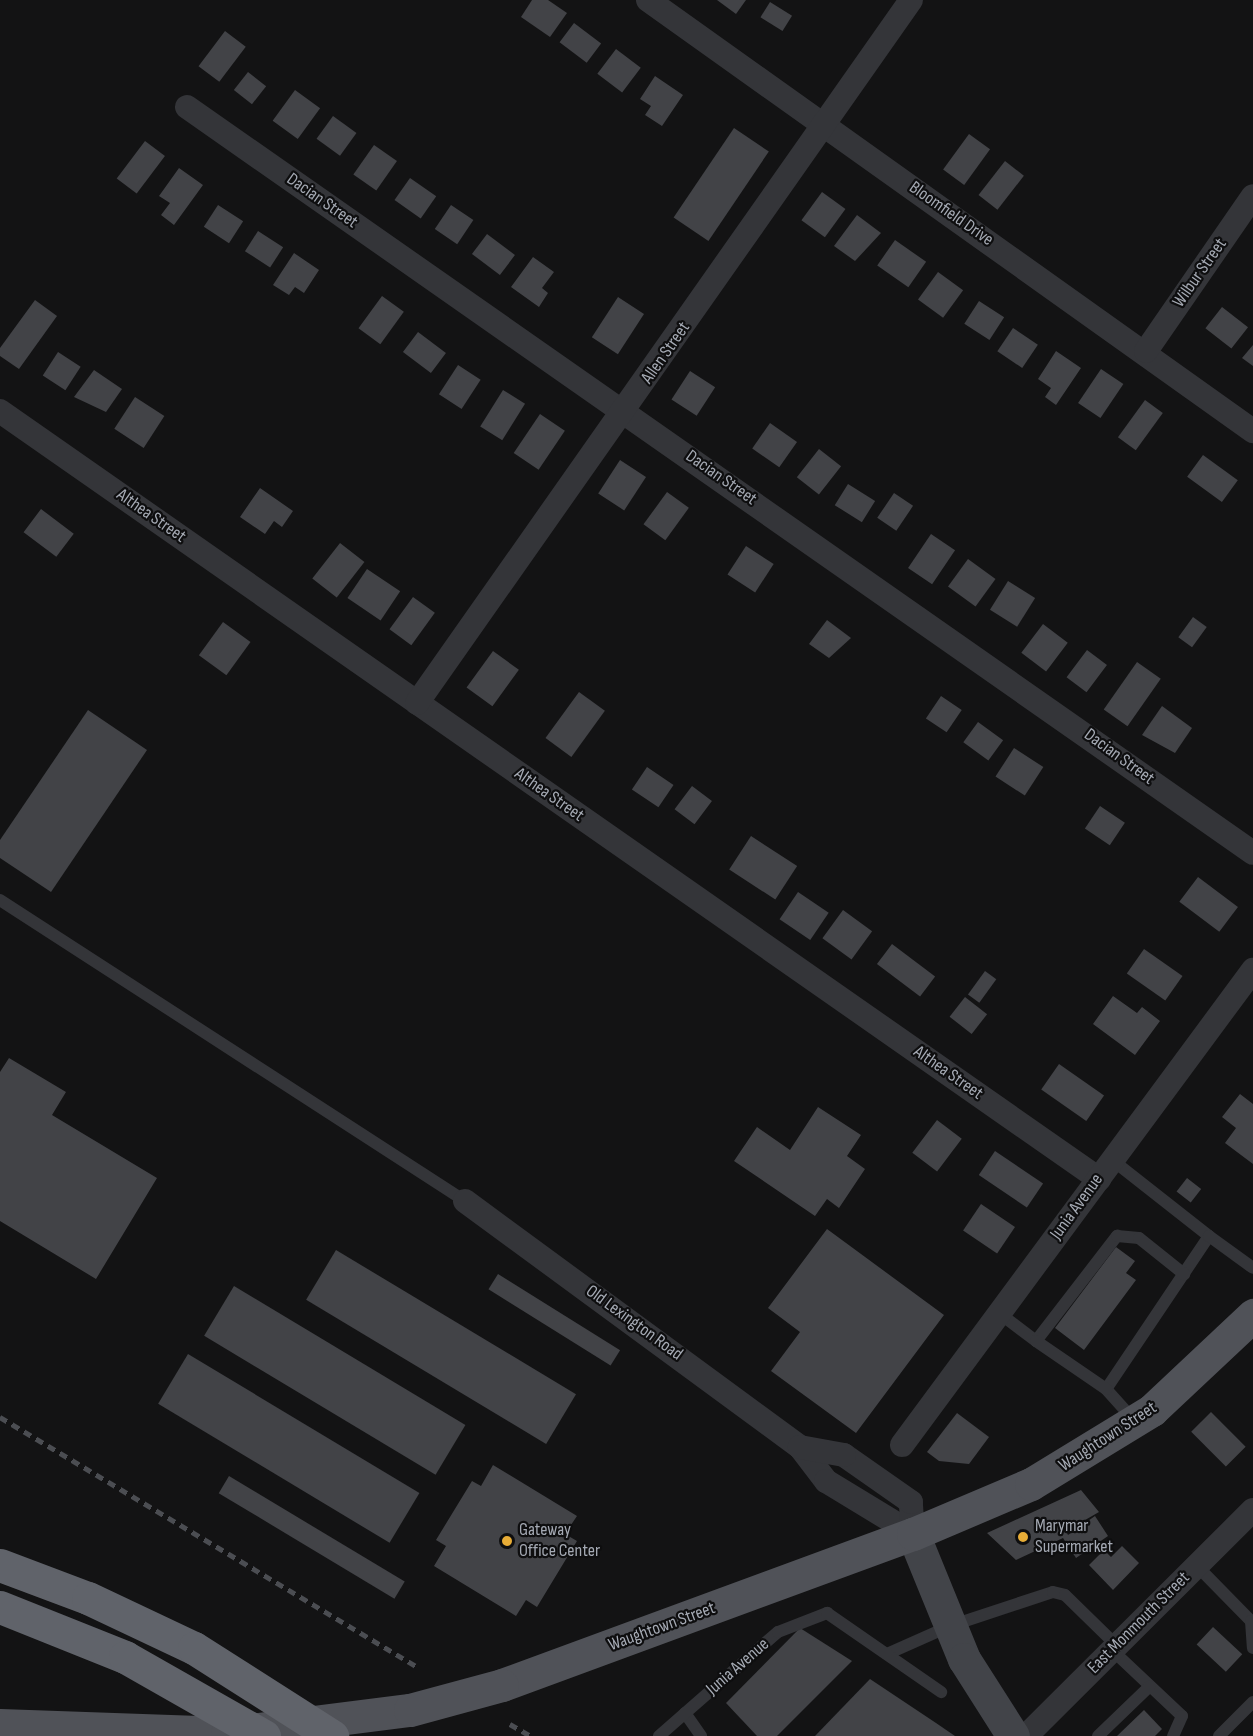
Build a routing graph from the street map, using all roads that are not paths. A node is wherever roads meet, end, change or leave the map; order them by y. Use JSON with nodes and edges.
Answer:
{"nodes":[{"id":1,"x":648,"y":0,"type":"edge"},
{"id":2,"x":911,"y":0,"type":"edge"},
{"id":3,"x":187,"y":107,"type":"dead end"},
{"id":4,"x":824,"y":124,"type":"junction"},
{"id":5,"x":1253,"y":196,"type":"edge"},
{"id":6,"x":1146,"y":351,"type":"junction"},
{"id":7,"x":0,"y":411,"type":"edge"},
{"id":8,"x":626,"y":412,"type":"junction"},
{"id":9,"x":1253,"y":431,"type":"edge"},
{"id":10,"x":417,"y":703,"type":"junction"},
{"id":11,"x":1253,"y":853,"type":"edge"},
{"id":12,"x":0,"y":900,"type":"edge"},
{"id":13,"x":1253,"y":970,"type":"edge"},
{"id":14,"x":1105,"y":1169,"type":"junction"},
{"id":15,"x":465,"y":1201,"type":"joint"},
{"id":16,"x":1209,"y":1236,"type":"junction"},
{"id":17,"x":1253,"y":1268,"type":"edge"},
{"id":18,"x":1184,"y":1274,"type":"junction"},
{"id":19,"x":999,"y":1314,"type":"junction"},
{"id":20,"x":1253,"y":1315,"type":"edge"},
{"id":21,"x":1036,"y":1341,"type":"junction"},
{"id":22,"x":1106,"y":1389,"type":"junction"},
{"id":23,"x":1136,"y":1422,"type":"junction"},
{"id":24,"x":902,"y":1445,"type":"dead end"},
{"id":25,"x":800,"y":1447,"type":"junction"},
{"id":26,"x":1253,"y":1510,"type":"edge"},
{"id":27,"x":913,"y":1534,"type":"junction"},
{"id":28,"x":0,"y":1565,"type":"edge"},
{"id":29,"x":1197,"y":1566,"type":"junction"},
{"id":30,"x":0,"y":1606,"type":"edge"},
{"id":31,"x":950,"y":1626,"type":"junction"},
{"id":32,"x":1114,"y":1648,"type":"junction"},
{"id":33,"x":1253,"y":1648,"type":"edge"},
{"id":34,"x":887,"y":1654,"type":"junction"},
{"id":35,"x":1149,"y":1687,"type":"junction"},
{"id":36,"x":941,"y":1692,"type":"dead end"},
{"id":37,"x":1253,"y":1702,"type":"edge"},
{"id":38,"x":685,"y":1713,"type":"junction"},
{"id":39,"x":0,"y":1725,"type":"edge"},
{"id":40,"x":123,"y":1734,"type":"edge"},
{"id":41,"x":264,"y":1736,"type":"edge"},
{"id":42,"x":332,"y":1736,"type":"edge"},
{"id":43,"x":659,"y":1736,"type":"edge"},
{"id":44,"x":701,"y":1736,"type":"edge"},
{"id":45,"x":1013,"y":1736,"type":"edge"},
{"id":46,"x":1026,"y":1736,"type":"edge"},
{"id":47,"x":1098,"y":1736,"type":"edge"},
{"id":48,"x":1173,"y":1736,"type":"edge"},
{"id":49,"x":1219,"y":1736,"type":"edge"}],
"edges":[{"from":1,"to":4,"type":"street","name":"Bloomfield Drive"},
{"from":2,"to":4,"type":"street","name":"Allen Street"},
{"from":3,"to":8,"type":"street","name":"Dacian Street"},
{"from":4,"to":6,"type":"street","name":"Bloomfield Drive"},
{"from":4,"to":8,"type":"street","name":"Allen Street"},
{"from":5,"to":6,"type":"street","name":"Wilbur Street"},
{"from":6,"to":9,"type":"street","name":"Bloomfield Drive"},
{"from":7,"to":10,"type":"street","name":"Althea Street"},
{"from":8,"to":10,"type":"street","name":"Allen Street"},
{"from":8,"to":11,"type":"street","name":"Dacian Street"},
{"from":10,"to":14,"type":"street","name":"Althea Street"},
{"from":12,"to":15,"type":"lane"},
{"from":13,"to":14,"type":"street","name":"Junia Avenue"},
{"from":14,"to":16,"type":"lane"},
{"from":14,"to":19,"type":"street","name":"Junia Avenue"},
{"from":15,"to":25,"type":"street","name":"Old Lexington Road"},
{"from":16,"to":17,"type":"lane"},
{"from":16,"to":18,"type":"lane"},
{"from":18,"to":21,"type":"lane"},
{"from":18,"to":22,"type":"lane"},
{"from":19,"to":21,"type":"lane"},
{"from":19,"to":24,"type":"street","name":"Junia Avenue"},
{"from":20,"to":23,"type":"main road","name":"Waughtown Street"},
{"from":21,"to":22,"type":"lane"},
{"from":22,"to":23,"type":"lane"},
{"from":23,"to":27,"type":"main road","name":"Waughtown Street"},
{"from":25,"to":27,"type":"street","name":"Old Lexington Road"},
{"from":25,"to":27,"type":"street","name":"Old Lexington Road"},
{"from":26,"to":29,"type":"street","name":"East Monmouth Street"},
{"from":27,"to":31,"type":"main road","name":"Old Lexington Road"},
{"from":27,"to":40,"type":"main road","name":"Waughtown Street","bridge":true},
{"from":28,"to":42,"type":"highway","bridge":true},
{"from":29,"to":32,"type":"street","name":"East Monmouth Street"},
{"from":29,"to":33,"type":"lane"},
{"from":30,"to":41,"type":"highway","bridge":true},
{"from":31,"to":32,"type":"lane"},
{"from":31,"to":34,"type":"lane"},
{"from":31,"to":45,"type":"main road","name":"Old Lexington Road"},
{"from":32,"to":35,"type":"lane"},
{"from":32,"to":46,"type":"street","name":"East Monmouth Street"},
{"from":34,"to":36,"type":"lane"},
{"from":34,"to":38,"type":"lane","name":"Junia Avenue"},
{"from":35,"to":47,"type":"lane"},
{"from":35,"to":48,"type":"lane"},
{"from":37,"to":49,"type":"lane"},
{"from":38,"to":43,"type":"lane","name":"Junia Avenue"},
{"from":38,"to":44,"type":"lane"},
{"from":39,"to":40,"type":"main road","name":"Waughtown Street"}]}
